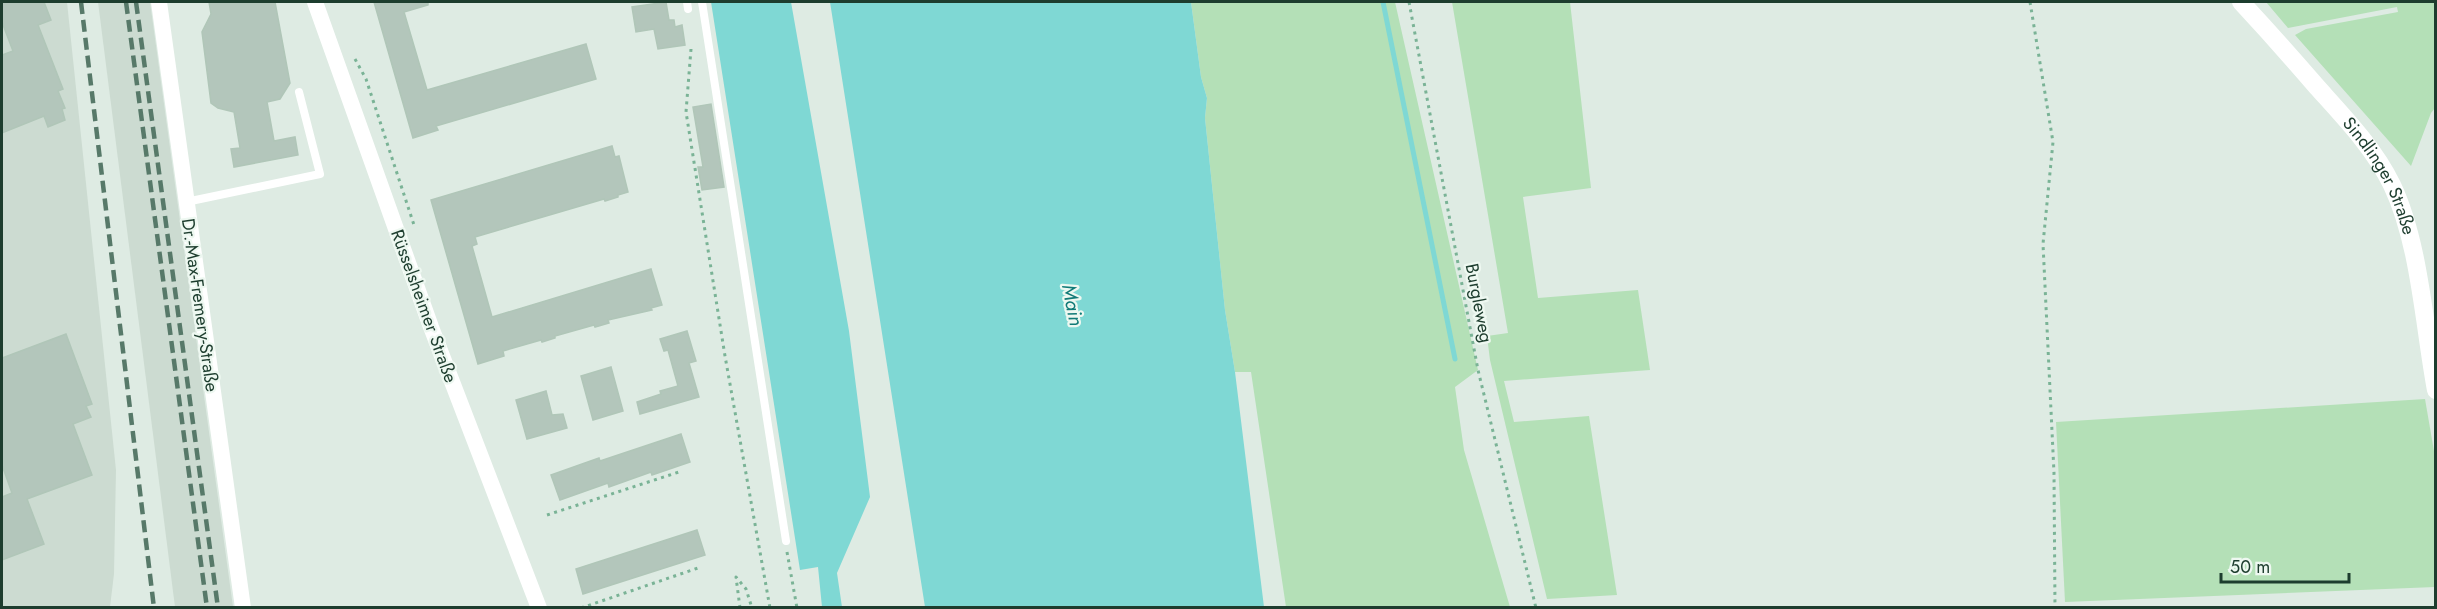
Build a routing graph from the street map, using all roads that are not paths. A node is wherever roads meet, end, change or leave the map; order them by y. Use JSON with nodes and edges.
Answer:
{"nodes":[{"id":1,"x":159,"y":2,"type":"edge"},
{"id":2,"x":315,"y":2,"type":"edge"},
{"id":3,"x":702,"y":2,"type":"edge"},
{"id":4,"x":2241,"y":2,"type":"edge"},
{"id":5,"x":299,"y":92,"type":"dead end"},
{"id":6,"x":186,"y":202,"type":"junction"},
{"id":7,"x":2434,"y":367,"type":"edge"},
{"id":8,"x":2436,"y":390,"type":"edge"},
{"id":9,"x":786,"y":541,"type":"road end"},
{"id":10,"x":243,"y":608,"type":"edge"},
{"id":11,"x":539,"y":608,"type":"edge"}],
"edges":[{"from":1,"to":6,"type":"street","name":"Dr.-Max-Fremery-Straße"},
{"from":2,"to":11,"type":"street","name":"Rüsselsheimer Straße"},
{"from":3,"to":9,"type":"lane"},
{"from":4,"to":7,"type":"street","name":"Sindlinger Straße"},
{"from":5,"to":6,"type":"lane"},
{"from":6,"to":10,"type":"street","name":"Dr.-Max-Fremery-Straße"},
{"from":7,"to":8,"type":"street","name":"Sindlinger Straße"}]}
